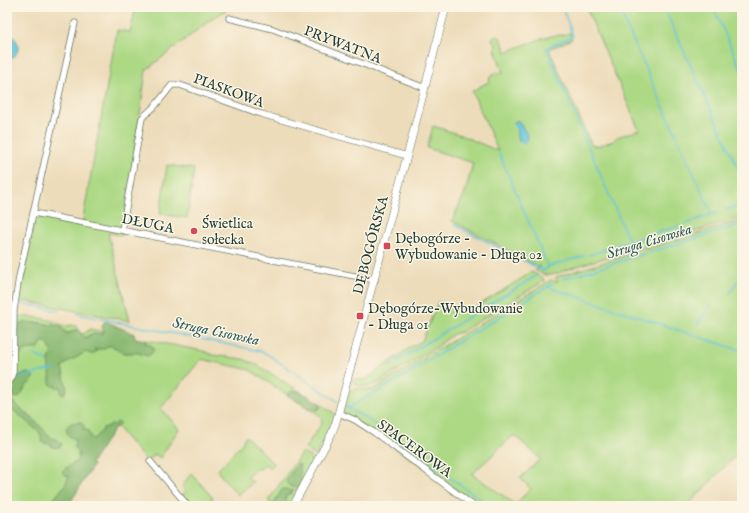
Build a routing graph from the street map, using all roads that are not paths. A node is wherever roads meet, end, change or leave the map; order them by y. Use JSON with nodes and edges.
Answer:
{"nodes":[{"id":1,"x":446,"y":7,"type":"edge"},
{"id":2,"x":229,"y":18,"type":"dead end"},
{"id":3,"x":75,"y":24,"type":"dead end"},
{"id":4,"x":425,"y":88,"type":"junction"},
{"id":5,"x":407,"y":156,"type":"junction"},
{"id":6,"x":34,"y":213,"type":"junction"},
{"id":7,"x":122,"y":230,"type":"junction"},
{"id":8,"x":375,"y":280,"type":"junction"},
{"id":9,"x":7,"y":309,"type":"edge"},
{"id":10,"x":14,"y":310,"type":"junction"},
{"id":11,"x":7,"y":389,"type":"edge"},
{"id":12,"x":339,"y":413,"type":"junction"},
{"id":13,"x":150,"y":461,"type":"dead end"},
{"id":14,"x":188,"y":506,"type":"edge"},
{"id":15,"x":294,"y":506,"type":"edge"},
{"id":16,"x":474,"y":506,"type":"edge"}],
"edges":[{"from":1,"to":4,"type":"street","name":"DĘBOGÓRSKA"},
{"from":2,"to":4,"type":"street","name":"PRYWATNA"},
{"from":3,"to":6,"type":"street"},
{"from":4,"to":5,"type":"street","name":"DĘBOGÓRSKA"},
{"from":5,"to":7,"type":"street","name":"PIASKOWA"},
{"from":5,"to":8,"type":"street","name":"DĘBOGÓRSKA"},
{"from":6,"to":7,"type":"street","name":"DŁUGA"},
{"from":6,"to":10,"type":"street"},
{"from":7,"to":8,"type":"street","name":"DŁUGA"},
{"from":8,"to":12,"type":"street","name":"DĘBOGÓRSKA"},
{"from":9,"to":10,"type":"street"},
{"from":10,"to":11,"type":"street"},
{"from":12,"to":15,"type":"street","name":"DĘBOGÓRSKA"},
{"from":12,"to":16,"type":"street","name":"SPACEROWA"},
{"from":13,"to":14,"type":"street"}]}
